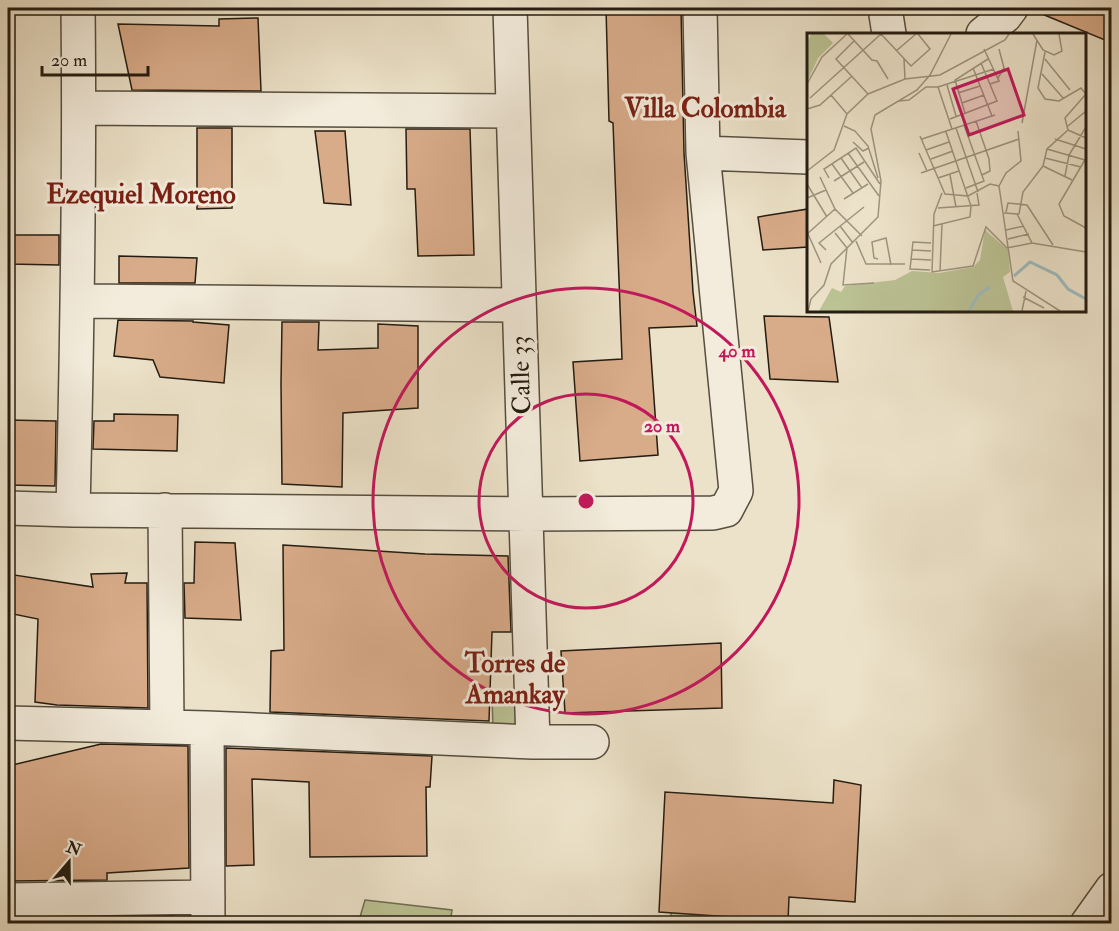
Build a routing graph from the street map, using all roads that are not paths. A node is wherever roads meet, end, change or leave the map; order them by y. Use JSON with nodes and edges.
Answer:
{"nodes":[{"id":1,"x":78,"y":8,"type":"edge"},
{"id":2,"x":510,"y":8,"type":"edge"},
{"id":3,"x":700,"y":8,"type":"edge"},
{"id":4,"x":885,"y":8,"type":"edge"},
{"id":5,"x":1011,"y":8,"type":"edge"},
{"id":6,"x":889,"y":33,"type":"edge"},
{"id":7,"x":984,"y":33,"type":"edge"},
{"id":8,"x":79,"y":108,"type":"junction"},
{"id":9,"x":512,"y":111,"type":"junction"},
{"id":10,"x":703,"y":153,"type":"junction"},
{"id":11,"x":807,"y":157,"type":"edge"},
{"id":12,"x":78,"y":301,"type":"junction"},
{"id":13,"x":519,"y":305,"type":"junction"},
{"id":14,"x":8,"y":508,"type":"edge"},
{"id":15,"x":73,"y":510,"type":"junction"},
{"id":16,"x":165,"y":510,"type":"junction"},
{"id":17,"x":526,"y":514,"type":"junction"},
{"id":18,"x":8,"y":723,"type":"edge"},
{"id":19,"x":167,"y":727,"type":"junction"},
{"id":20,"x":207,"y":728,"type":"junction"},
{"id":21,"x":533,"y":742,"type":"junction"},
{"id":22,"x":592,"y":742,"type":"dead end"},
{"id":23,"x":1112,"y":889,"type":"edge"},
{"id":24,"x":8,"y":900,"type":"edge"},
{"id":25,"x":208,"y":910,"type":"edge"},
{"id":26,"x":1087,"y":924,"type":"edge"}],
"edges":[{"from":1,"to":8,"type":"street"},
{"from":2,"to":9,"type":"street","name":"Calle 33"},
{"from":3,"to":10,"type":"street"},
{"from":4,"to":6,"type":"street"},
{"from":5,"to":7,"type":"street"},
{"from":8,"to":9,"type":"street"},
{"from":8,"to":12,"type":"street"},
{"from":9,"to":13,"type":"street","name":"Calle 33"},
{"from":10,"to":11,"type":"street"},
{"from":10,"to":17,"type":"street"},
{"from":12,"to":13,"type":"street"},
{"from":12,"to":15,"type":"street"},
{"from":13,"to":17,"type":"street","name":"Calle 33"},
{"from":14,"to":15,"type":"street"},
{"from":15,"to":16,"type":"street"},
{"from":16,"to":17,"type":"street"},
{"from":16,"to":19,"type":"street"},
{"from":17,"to":21,"type":"street","name":"Calle 33"},
{"from":18,"to":19,"type":"street"},
{"from":19,"to":20,"type":"street"},
{"from":20,"to":21,"type":"street"},
{"from":20,"to":25,"type":"street"},
{"from":21,"to":22,"type":"street"},
{"from":23,"to":26,"type":"street"},
{"from":24,"to":25,"type":"street"}]}
